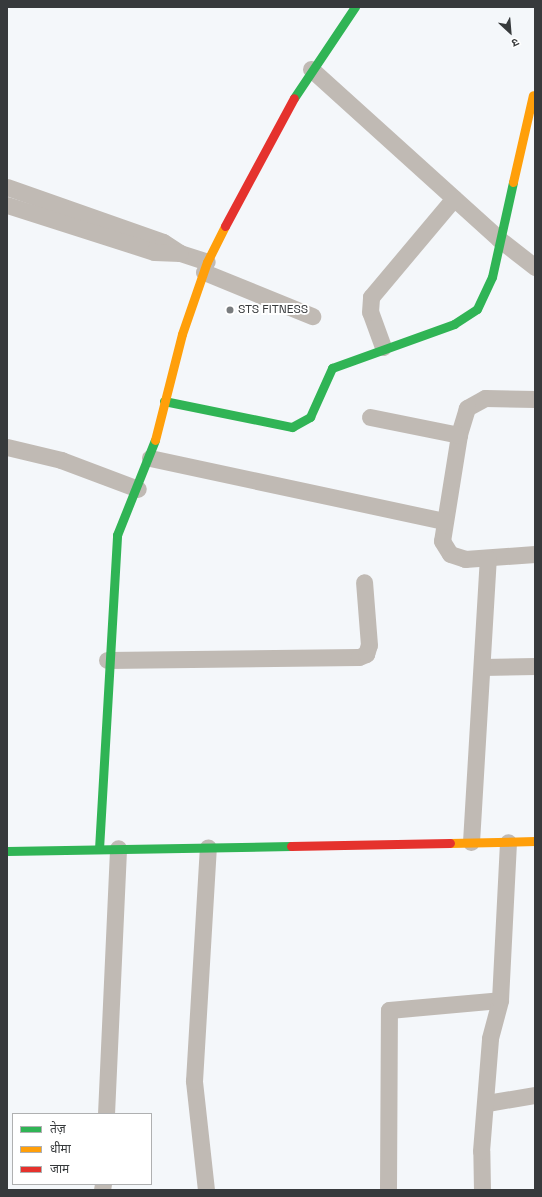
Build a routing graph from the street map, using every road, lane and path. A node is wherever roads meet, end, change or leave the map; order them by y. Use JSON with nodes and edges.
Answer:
{"nodes":[{"id":1,"x":355,"y":7,"type":"edge"},
{"id":2,"x":311,"y":69,"type":"junction"},
{"id":3,"x":533,"y":95,"type":"dead end"},
{"id":4,"x":7,"y":187,"type":"edge"},
{"id":5,"x":454,"y":198,"type":"junction"},
{"id":6,"x":7,"y":205,"type":"edge"},
{"id":7,"x":499,"y":239,"type":"junction"},
{"id":8,"x":180,"y":253,"type":"junction"},
{"id":9,"x":206,"y":267,"type":"junction"},
{"id":10,"x":535,"y":267,"type":"edge"},
{"id":11,"x":312,"y":316,"type":"dead end"},
{"id":12,"x":383,"y":347,"type":"junction"},
{"id":13,"x":535,"y":399,"type":"edge"},
{"id":14,"x":164,"y":401,"type":"junction"},
{"id":15,"x":370,"y":417,"type":"dead end"},
{"id":16,"x":459,"y":435,"type":"junction"},
{"id":17,"x":7,"y":448,"type":"edge"},
{"id":18,"x":150,"y":458,"type":"junction"},
{"id":19,"x":138,"y":489,"type":"junction"},
{"id":20,"x":443,"y":521,"type":"junction"},
{"id":21,"x":535,"y":554,"type":"edge"},
{"id":22,"x":488,"y":559,"type":"junction"},
{"id":23,"x":364,"y":582,"type":"dead end"},
{"id":24,"x":107,"y":660,"type":"junction"},
{"id":25,"x":535,"y":666,"type":"edge"},
{"id":26,"x":482,"y":668,"type":"junction"},
{"id":27,"x":535,"y":841,"type":"edge"},
{"id":28,"x":471,"y":842,"type":"junction"},
{"id":29,"x":508,"y":842,"type":"junction"},
{"id":30,"x":208,"y":847,"type":"junction"},
{"id":31,"x":118,"y":848,"type":"junction"},
{"id":32,"x":99,"y":849,"type":"junction"},
{"id":33,"x":7,"y":851,"type":"edge"},
{"id":34,"x":500,"y":1000,"type":"junction"},
{"id":35,"x":535,"y":1095,"type":"edge"},
{"id":36,"x":487,"y":1103,"type":"junction"},
{"id":37,"x":106,"y":1113,"type":"edge"},
{"id":38,"x":206,"y":1190,"type":"edge"},
{"id":39,"x":388,"y":1190,"type":"edge"},
{"id":40,"x":482,"y":1190,"type":"edge"}],
"edges":[{"from":1,"to":2,"type":"street"},
{"from":2,"to":5,"type":"street"},
{"from":2,"to":9,"type":"street"},
{"from":3,"to":7,"type":"street"},
{"from":4,"to":8,"type":"street"},
{"from":5,"to":7,"type":"street"},
{"from":5,"to":12,"type":"street"},
{"from":6,"to":8,"type":"street"},
{"from":7,"to":10,"type":"street"},
{"from":7,"to":12,"type":"street"},
{"from":8,"to":9,"type":"street"},
{"from":9,"to":11,"type":"street"},
{"from":9,"to":14,"type":"street"},
{"from":12,"to":14,"type":"street"},
{"from":13,"to":16,"type":"street"},
{"from":14,"to":18,"type":"street"},
{"from":15,"to":16,"type":"street"},
{"from":16,"to":20,"type":"street"},
{"from":17,"to":19,"type":"street"},
{"from":18,"to":19,"type":"street"},
{"from":18,"to":20,"type":"street"},
{"from":19,"to":24,"type":"street"},
{"from":20,"to":22,"type":"street"},
{"from":21,"to":22,"type":"street"},
{"from":22,"to":26,"type":"street"},
{"from":23,"to":24,"type":"street"},
{"from":24,"to":32,"type":"street"},
{"from":25,"to":26,"type":"street"},
{"from":26,"to":28,"type":"street"},
{"from":27,"to":29,"type":"street"},
{"from":28,"to":29,"type":"street"},
{"from":28,"to":30,"type":"street"},
{"from":29,"to":34,"type":"street"},
{"from":30,"to":31,"type":"street"},
{"from":30,"to":38,"type":"street"},
{"from":31,"to":32,"type":"street"},
{"from":31,"to":37,"type":"street"},
{"from":32,"to":33,"type":"street"},
{"from":34,"to":36,"type":"street"},
{"from":34,"to":39,"type":"street"},
{"from":35,"to":36,"type":"street"},
{"from":36,"to":40,"type":"street"}]}
